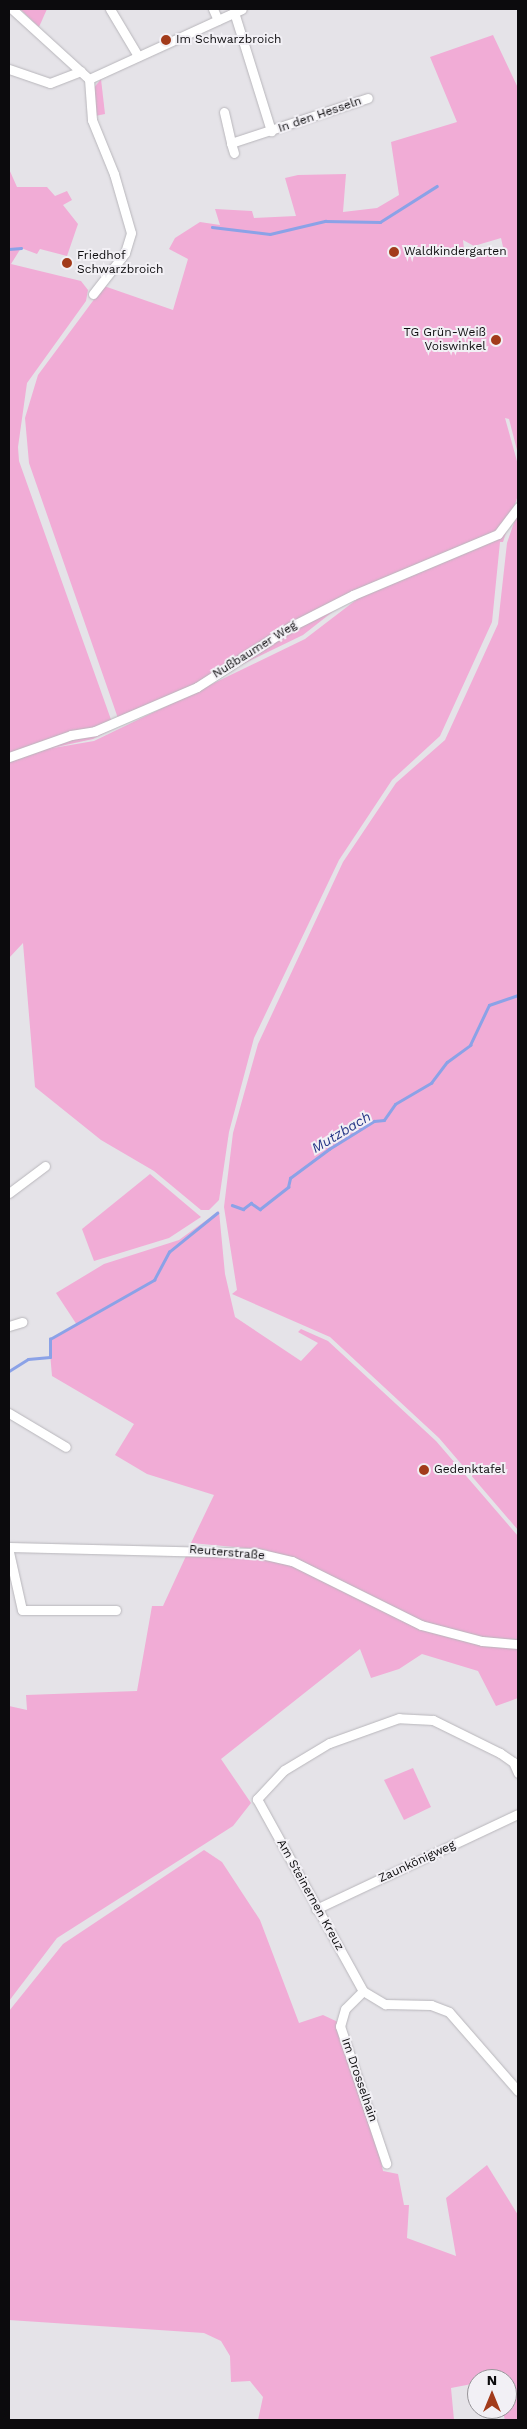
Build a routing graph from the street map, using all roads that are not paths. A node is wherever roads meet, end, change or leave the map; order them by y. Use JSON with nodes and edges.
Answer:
{"nodes":[{"id":1,"x":12,"y":9,"type":"edge"},
{"id":2,"x":110,"y":9,"type":"edge"},
{"id":3,"x":213,"y":9,"type":"edge"},
{"id":4,"x":238,"y":10,"type":"edge"},
{"id":5,"x":218,"y":20,"type":"junction"},
{"id":6,"x":138,"y":56,"type":"junction"},
{"id":7,"x":9,"y":69,"type":"edge"},
{"id":8,"x":82,"y":71,"type":"junction"},
{"id":9,"x":89,"y":79,"type":"junction"},
{"id":10,"x":368,"y":98,"type":"dead end"},
{"id":11,"x":224,"y":112,"type":"dead end"},
{"id":12,"x":271,"y":131,"type":"junction"},
{"id":13,"x":231,"y":143,"type":"junction"},
{"id":14,"x":234,"y":153,"type":"dead end"},
{"id":15,"x":93,"y":294,"type":"dead end"},
{"id":16,"x":518,"y":507,"type":"edge"},
{"id":17,"x":9,"y":757,"type":"edge"},
{"id":18,"x":45,"y":1166,"type":"dead end"},
{"id":19,"x":9,"y":1193,"type":"edge"},
{"id":20,"x":22,"y":1322,"type":"dead end"},
{"id":21,"x":9,"y":1326,"type":"edge"},
{"id":22,"x":9,"y":1413,"type":"edge"},
{"id":23,"x":66,"y":1447,"type":"dead end"},
{"id":24,"x":9,"y":1547,"type":"edge"},
{"id":25,"x":9,"y":1552,"type":"edge"},
{"id":26,"x":116,"y":1610,"type":"dead end"},
{"id":27,"x":518,"y":1644,"type":"edge"},
{"id":28,"x":518,"y":1773,"type":"edge"},
{"id":29,"x":518,"y":1814,"type":"edge"},
{"id":30,"x":316,"y":1909,"type":"junction"},
{"id":31,"x":363,"y":1991,"type":"junction"},
{"id":32,"x":518,"y":2090,"type":"edge"},
{"id":33,"x":386,"y":2162,"type":"dead end"}],
"edges":[{"from":1,"to":8,"type":"street"},
{"from":2,"to":6,"type":"street"},
{"from":3,"to":5,"type":"street"},
{"from":4,"to":5,"type":"street"},
{"from":4,"to":12,"type":"street","name":"In den Hesseln"},
{"from":5,"to":6,"type":"street"},
{"from":6,"to":9,"type":"street"},
{"from":7,"to":8,"type":"street"},
{"from":8,"to":9,"type":"street"},
{"from":9,"to":15,"type":"street"},
{"from":10,"to":12,"type":"street","name":"In den Hesseln"},
{"from":11,"to":13,"type":"street"},
{"from":12,"to":13,"type":"street","name":"In den Hesseln"},
{"from":13,"to":14,"type":"street"},
{"from":16,"to":17,"type":"street","name":"Nußbaumer Weg"},
{"from":18,"to":19,"type":"street"},
{"from":20,"to":21,"type":"street"},
{"from":22,"to":23,"type":"street"},
{"from":24,"to":27,"type":"street","name":"Reuterstraße"},
{"from":25,"to":26,"type":"street"},
{"from":28,"to":30,"type":"street","name":"Am Steinernen Kreuz"},
{"from":29,"to":30,"type":"street","name":"Zaunkönigweg"},
{"from":30,"to":31,"type":"street","name":"Am Steinernen Kreuz"},
{"from":31,"to":32,"type":"street"},
{"from":31,"to":33,"type":"street","name":"Im Drosselhain"}]}
